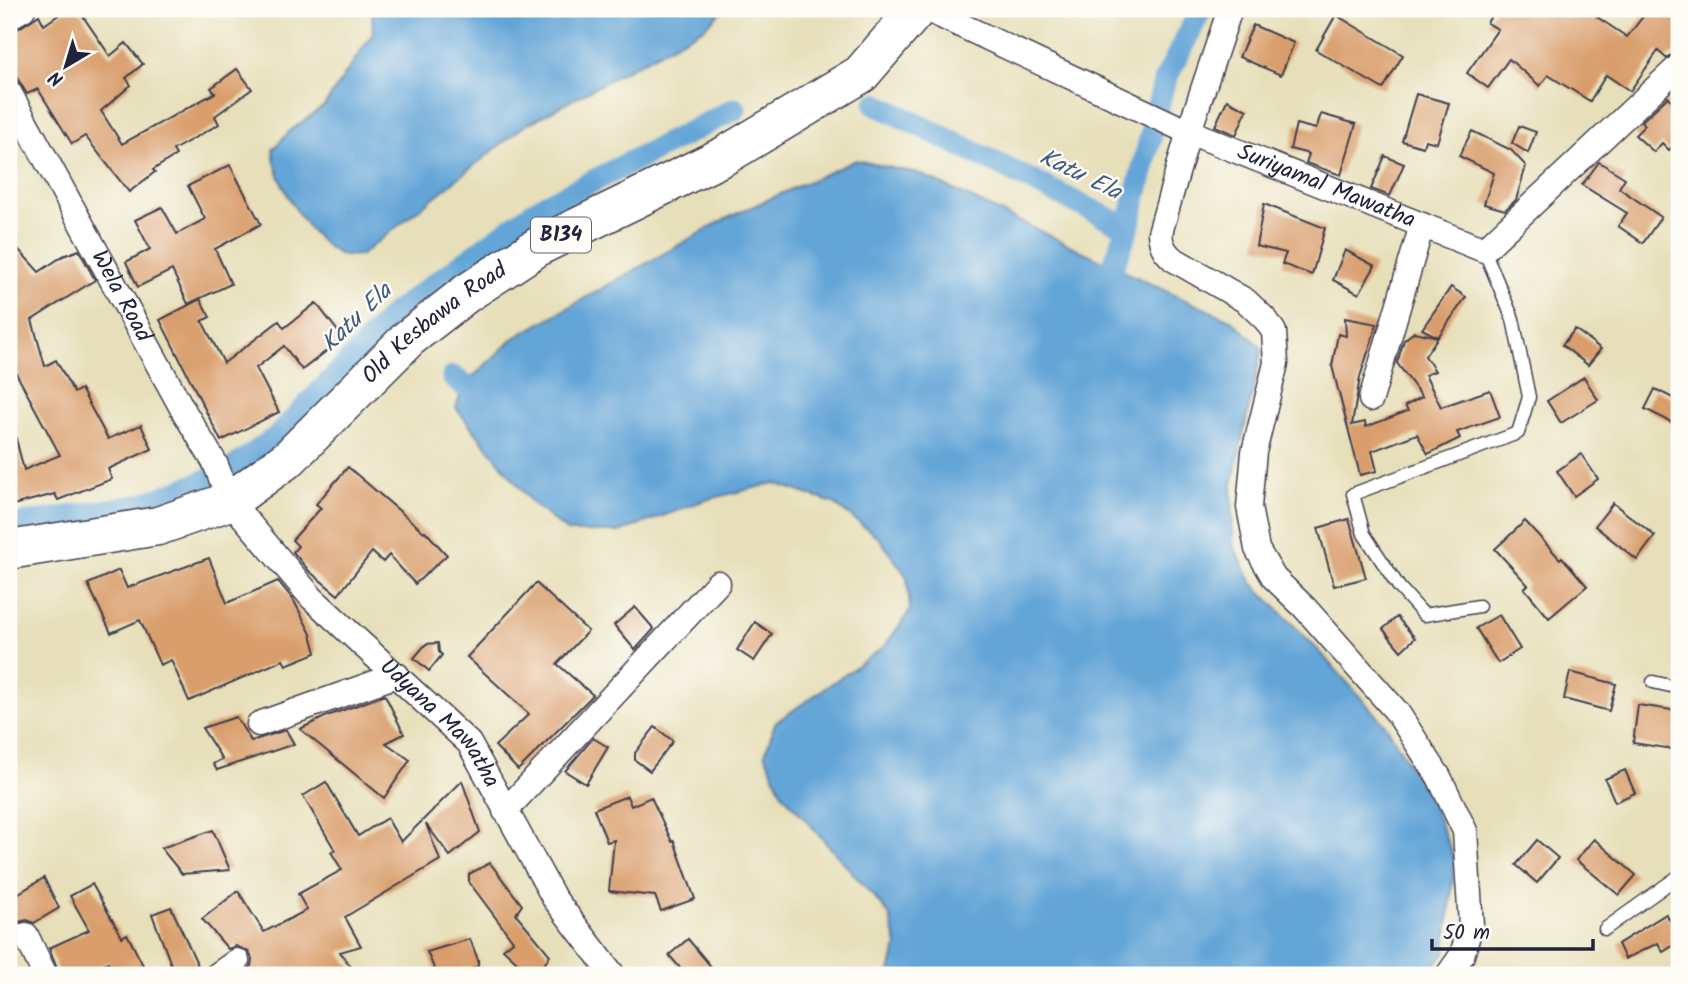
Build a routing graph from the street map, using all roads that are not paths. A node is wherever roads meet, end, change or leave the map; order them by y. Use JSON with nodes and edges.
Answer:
{"nodes":[{"id":1,"x":23,"y":9,"type":"edge"},
{"id":2,"x":917,"y":9,"type":"edge"},
{"id":3,"x":926,"y":9,"type":"edge"},
{"id":4,"x":1230,"y":9,"type":"edge"},
{"id":5,"x":9,"y":16,"type":"edge"},
{"id":6,"x":1679,"y":66,"type":"edge"},
{"id":7,"x":9,"y":92,"type":"edge"},
{"id":8,"x":1186,"y":130,"type":"junction"},
{"id":9,"x":1422,"y":225,"type":"junction"},
{"id":10,"x":1484,"y":250,"type":"junction"},
{"id":11,"x":1371,"y":399,"type":"dead end"},
{"id":12,"x":228,"y":494,"type":"junction"},
{"id":13,"x":9,"y":550,"type":"edge"},
{"id":14,"x":719,"y":583,"type":"dead end"},
{"id":15,"x":1479,"y":606,"type":"dead end"},
{"id":16,"x":397,"y":675,"type":"junction"},
{"id":17,"x":1653,"y":682,"type":"dead end"},
{"id":18,"x":1679,"y":688,"type":"edge"},
{"id":19,"x":259,"y":724,"type":"dead end"},
{"id":20,"x":505,"y":811,"type":"junction"},
{"id":21,"x":1679,"y":876,"type":"edge"},
{"id":22,"x":1605,"y":929,"type":"dead end"},
{"id":23,"x":26,"y":936,"type":"dead end"},
{"id":24,"x":45,"y":975,"type":"edge"},
{"id":25,"x":613,"y":975,"type":"edge"},
{"id":26,"x":1448,"y":975,"type":"edge"}],
"edges":[{"from":1,"to":5,"type":"street"},
{"from":2,"to":12,"type":"main road","name":"Old Kesbawa Road","number":"B134"},
{"from":3,"to":8,"type":"street","name":"Suriyamal Mawatha"},
{"from":4,"to":8,"type":"street"},
{"from":6,"to":10,"type":"street"},
{"from":7,"to":12,"type":"street","name":"Wela Road"},
{"from":8,"to":9,"type":"street","name":"Suriyamal Mawatha"},
{"from":8,"to":26,"type":"street"},
{"from":9,"to":10,"type":"street","name":"Suriyamal Mawatha"},
{"from":9,"to":11,"type":"street"},
{"from":10,"to":15,"type":"lane"},
{"from":12,"to":13,"type":"main road","name":"Old Kesbawa Road","number":"B134"},
{"from":12,"to":16,"type":"street","name":"Udyana Mawatha"},
{"from":14,"to":20,"type":"street"},
{"from":16,"to":19,"type":"street"},
{"from":16,"to":20,"type":"street","name":"Udyana Mawatha"},
{"from":17,"to":18,"type":"lane"},
{"from":20,"to":25,"type":"street","name":"Udyana Mawatha"},
{"from":21,"to":22,"type":"lane"},
{"from":23,"to":24,"type":"street"}]}
